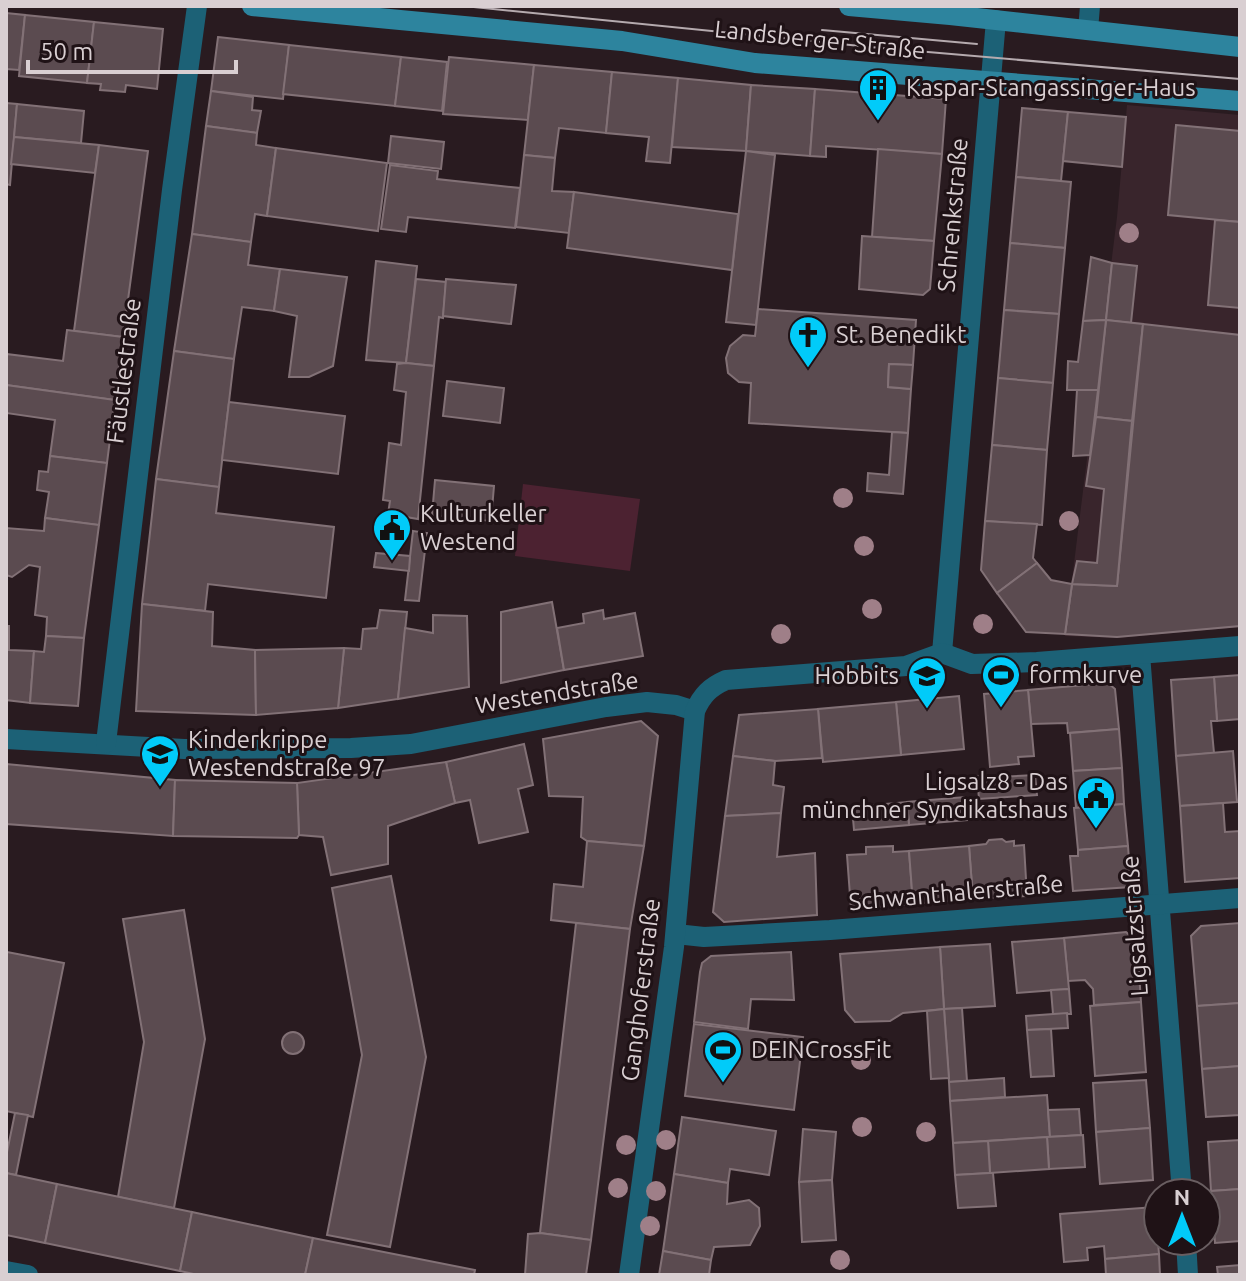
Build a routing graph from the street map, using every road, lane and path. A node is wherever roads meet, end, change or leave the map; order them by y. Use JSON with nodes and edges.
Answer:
{"nodes":[{"id":1,"x":197,"y":6,"type":"edge"},
{"id":2,"x":252,"y":6,"type":"edge"},
{"id":3,"x":849,"y":6,"type":"edge"},
{"id":4,"x":1090,"y":6,"type":"edge"},
{"id":5,"x":996,"y":20,"type":"junction"},
{"id":6,"x":1088,"y":30,"type":"junction"},
{"id":7,"x":1240,"y":47,"type":"edge"},
{"id":8,"x":991,"y":82,"type":"junction"},
{"id":9,"x":1240,"y":101,"type":"edge"},
{"id":10,"x":1240,"y":646,"type":"edge"},
{"id":11,"x":942,"y":653,"type":"junction"},
{"id":12,"x":1140,"y":654,"type":"junction"},
{"id":13,"x":685,"y":708,"type":"junction"},
{"id":14,"x":6,"y":739,"type":"edge"},
{"id":15,"x":106,"y":743,"type":"junction"},
{"id":16,"x":1240,"y":898,"type":"edge"},
{"id":17,"x":1159,"y":903,"type":"junction"},
{"id":18,"x":676,"y":934,"type":"junction"},
{"id":19,"x":1181,"y":1177,"type":"edge"},
{"id":20,"x":6,"y":1271,"type":"edge"},
{"id":21,"x":27,"y":1275,"type":"edge"},
{"id":22,"x":629,"y":1275,"type":"edge"}],
"edges":[{"from":1,"to":15,"type":"street","name":"Fäustlestraße"},
{"from":2,"to":8,"type":"main road","name":"Landsberger Straße"},
{"from":3,"to":5,"type":"main road","name":"Landsberger Straße"},
{"from":4,"to":6,"type":"street"},
{"from":5,"to":6,"type":"main road","name":"Landsberger Straße"},
{"from":5,"to":8,"type":"street","name":"Schrenkstraße"},
{"from":6,"to":7,"type":"main road","name":"Landsberger Straße"},
{"from":8,"to":9,"type":"main road","name":"Landsberger Straße"},
{"from":8,"to":11,"type":"street","name":"Schrenkstraße"},
{"from":10,"to":12,"type":"street"},
{"from":11,"to":12,"type":"street"},
{"from":11,"to":13,"type":"street"},
{"from":12,"to":17,"type":"street","name":"Ligsalzstraße"},
{"from":13,"to":15,"type":"street","name":"Westendstraße"},
{"from":13,"to":18,"type":"street","name":"Ganghoferstraße"},
{"from":14,"to":15,"type":"street","name":"Westendstraße"},
{"from":16,"to":17,"type":"street","name":"Schwanthalerstraße"},
{"from":17,"to":18,"type":"street","name":"Schwanthalerstraße"},
{"from":17,"to":19,"type":"street","name":"Ligsalzstraße"},
{"from":18,"to":22,"type":"street","name":"Ganghoferstraße"},
{"from":20,"to":21,"type":"street"}]}
